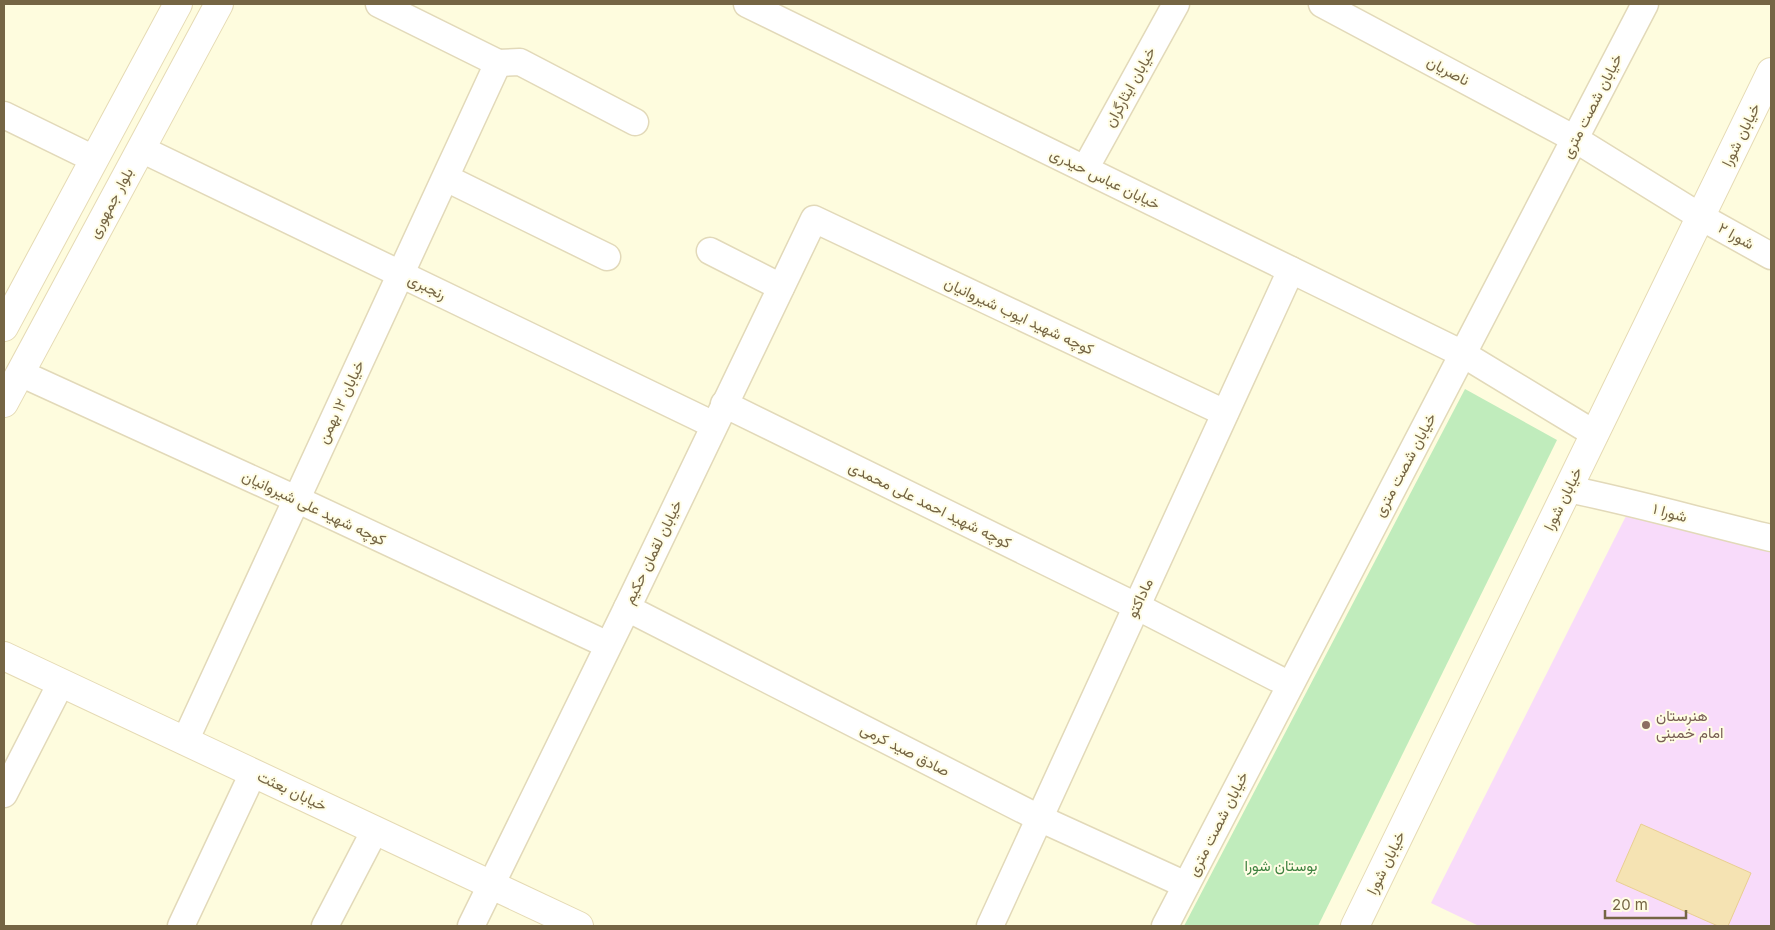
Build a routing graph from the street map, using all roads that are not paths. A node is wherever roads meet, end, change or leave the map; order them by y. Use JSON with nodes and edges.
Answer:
{"nodes":[{"id":1,"x":178,"y":4,"type":"edge"},
{"id":2,"x":219,"y":4,"type":"edge"},
{"id":3,"x":379,"y":4,"type":"edge"},
{"id":4,"x":747,"y":4,"type":"edge"},
{"id":5,"x":1176,"y":4,"type":"edge"},
{"id":6,"x":1322,"y":4,"type":"edge"},
{"id":7,"x":1645,"y":4,"type":"edge"},
{"id":8,"x":498,"y":63,"type":"junction"},
{"id":9,"x":1771,"y":72,"type":"edge"},
{"id":10,"x":4,"y":115,"type":"edge"},
{"id":11,"x":635,"y":122,"type":"dead end"},
{"id":12,"x":1574,"y":139,"type":"junction"},
{"id":13,"x":140,"y":149,"type":"junction"},
{"id":14,"x":94,"y":159,"type":"junction"},
{"id":15,"x":1084,"y":169,"type":"junction"},
{"id":16,"x":446,"y":178,"type":"junction"},
{"id":17,"x":1701,"y":217,"type":"junction"},
{"id":18,"x":814,"y":219,"type":"joint"},
{"id":19,"x":710,"y":251,"type":"dead end"},
{"id":20,"x":1771,"y":256,"type":"edge"},
{"id":21,"x":607,"y":257,"type":"dead end"},
{"id":22,"x":1291,"y":270,"type":"junction"},
{"id":23,"x":402,"y":274,"type":"junction"},
{"id":24,"x":781,"y":286,"type":"junction"},
{"id":25,"x":5,"y":321,"type":"edge"},
{"id":26,"x":1463,"y":354,"type":"junction"},
{"id":27,"x":20,"y":373,"type":"junction"},
{"id":28,"x":4,"y":403,"type":"edge"},
{"id":29,"x":1225,"y":413,"type":"junction"},
{"id":30,"x":719,"y":414,"type":"junction"},
{"id":31,"x":1595,"y":434,"type":"junction"},
{"id":32,"x":1568,"y":489,"type":"junction"},
{"id":33,"x":296,"y":499,"type":"junction"},
{"id":34,"x":1771,"y":538,"type":"edge"},
{"id":35,"x":1136,"y":606,"type":"junction"},
{"id":36,"x":627,"y":608,"type":"junction"},
{"id":37,"x":608,"y":646,"type":"junction"},
{"id":38,"x":4,"y":656,"type":"edge"},
{"id":39,"x":61,"y":683,"type":"junction"},
{"id":40,"x":1290,"y":685,"type":"junction"},
{"id":41,"x":185,"y":741,"type":"junction"},
{"id":42,"x":253,"y":773,"type":"junction"},
{"id":43,"x":4,"y":794,"type":"edge"},
{"id":44,"x":1039,"y":818,"type":"junction"},
{"id":45,"x":374,"y":830,"type":"junction"},
{"id":46,"x":492,"y":885,"type":"junction"},
{"id":47,"x":1186,"y":885,"type":"junction"},
{"id":48,"x":181,"y":926,"type":"edge"},
{"id":49,"x":325,"y":926,"type":"edge"},
{"id":50,"x":472,"y":926,"type":"edge"},
{"id":51,"x":579,"y":926,"type":"edge"},
{"id":52,"x":990,"y":926,"type":"edge"},
{"id":53,"x":1165,"y":926,"type":"edge"},
{"id":54,"x":1356,"y":926,"type":"edge"}],
"edges":[{"from":1,"to":14,"type":"street"},
{"from":2,"to":13,"type":"street","name":"بلوار جمهوری"},
{"from":3,"to":8,"type":"street"},
{"from":4,"to":15,"type":"street","name":"خیابان عباس حیدری"},
{"from":5,"to":15,"type":"street","name":"خیابان ایثارگران"},
{"from":6,"to":12,"type":"street","name":"ناصریان"},
{"from":7,"to":12,"type":"street","name":"خیابان شصت متری"},
{"from":8,"to":11,"type":"street"},
{"from":8,"to":16,"type":"street","name":"خیابان ۱۲ بهمن"},
{"from":9,"to":17,"type":"street","name":"خیابان شورا"},
{"from":10,"to":14,"type":"street"},
{"from":12,"to":17,"type":"street","name":"ناصریان"},
{"from":12,"to":26,"type":"street","name":"خیابان شصت متری"},
{"from":13,"to":23,"type":"street","name":"رنجبری"},
{"from":13,"to":27,"type":"street","name":"بلوار جمهوری"},
{"from":14,"to":25,"type":"street"},
{"from":15,"to":22,"type":"street","name":"خیابان عباس حیدری"},
{"from":16,"to":21,"type":"street"},
{"from":16,"to":23,"type":"street","name":"خیابان ۱۲ بهمن"},
{"from":17,"to":20,"type":"street","name":"شورا ۲"},
{"from":17,"to":31,"type":"street","name":"خیابان شورا"},
{"from":18,"to":24,"type":"street","name":"خیابان لقمان حکیم"},
{"from":18,"to":29,"type":"street","name":"کوچه شهید ایوب شیروانیان"},
{"from":19,"to":24,"type":"street"},
{"from":22,"to":26,"type":"street","name":"خیابان عباس حیدری"},
{"from":22,"to":29,"type":"street","name":"ماداکتو"},
{"from":23,"to":30,"type":"street","name":"رنجبری"},
{"from":23,"to":33,"type":"street","name":"خیابان ۱۲ بهمن"},
{"from":24,"to":30,"type":"street","name":"خیابان لقمان حکیم"},
{"from":26,"to":31,"type":"street","name":"خیابان عباس حیدری"},
{"from":26,"to":40,"type":"street","name":"خیابان شصت متری"},
{"from":27,"to":28,"type":"street","name":"بلوار جمهوری"},
{"from":27,"to":33,"type":"street","name":"کوچه شهید علی شیروانیان"},
{"from":29,"to":35,"type":"street","name":"ماداکتو"},
{"from":30,"to":35,"type":"street","name":"کوچه شهید احمد علی محمدی"},
{"from":30,"to":36,"type":"street","name":"خیابان لقمان حکیم"},
{"from":31,"to":32,"type":"street","name":"خیابان شورا"},
{"from":32,"to":34,"type":"street","name":"شورا ۱"},
{"from":32,"to":54,"type":"street","name":"خیابان شورا"},
{"from":33,"to":37,"type":"street","name":"کوچه شهید علی شیروانیان"},
{"from":33,"to":41,"type":"street","name":"خیابان ۱۲ بهمن"},
{"from":35,"to":40,"type":"street","name":"کوچه شهید احمد علی محمدی"},
{"from":35,"to":44,"type":"street","name":"ماداکتو"},
{"from":36,"to":37,"type":"street","name":"خیابان لقمان حکیم"},
{"from":36,"to":44,"type":"street","name":"صادق صید کرمی"},
{"from":37,"to":46,"type":"street","name":"خیابان لقمان حکیم"},
{"from":38,"to":39,"type":"street","name":"خیابان بعثت"},
{"from":39,"to":41,"type":"street","name":"خیابان بعثت"},
{"from":39,"to":43,"type":"street"},
{"from":40,"to":47,"type":"street","name":"خیابان شصت متری"},
{"from":41,"to":42,"type":"street","name":"خیابان بعثت"},
{"from":42,"to":45,"type":"street","name":"خیابان بعثت"},
{"from":42,"to":48,"type":"street"},
{"from":44,"to":47,"type":"street","name":"صادق صید کرمی"},
{"from":44,"to":52,"type":"street","name":"ماداکتو"},
{"from":45,"to":46,"type":"street","name":"خیابان بعثت"},
{"from":45,"to":49,"type":"street"},
{"from":46,"to":50,"type":"street","name":"خیابان لقمان حکیم"},
{"from":46,"to":51,"type":"street","name":"خیابان بعثت"},
{"from":47,"to":53,"type":"street","name":"خیابان شصت متری"}]}
